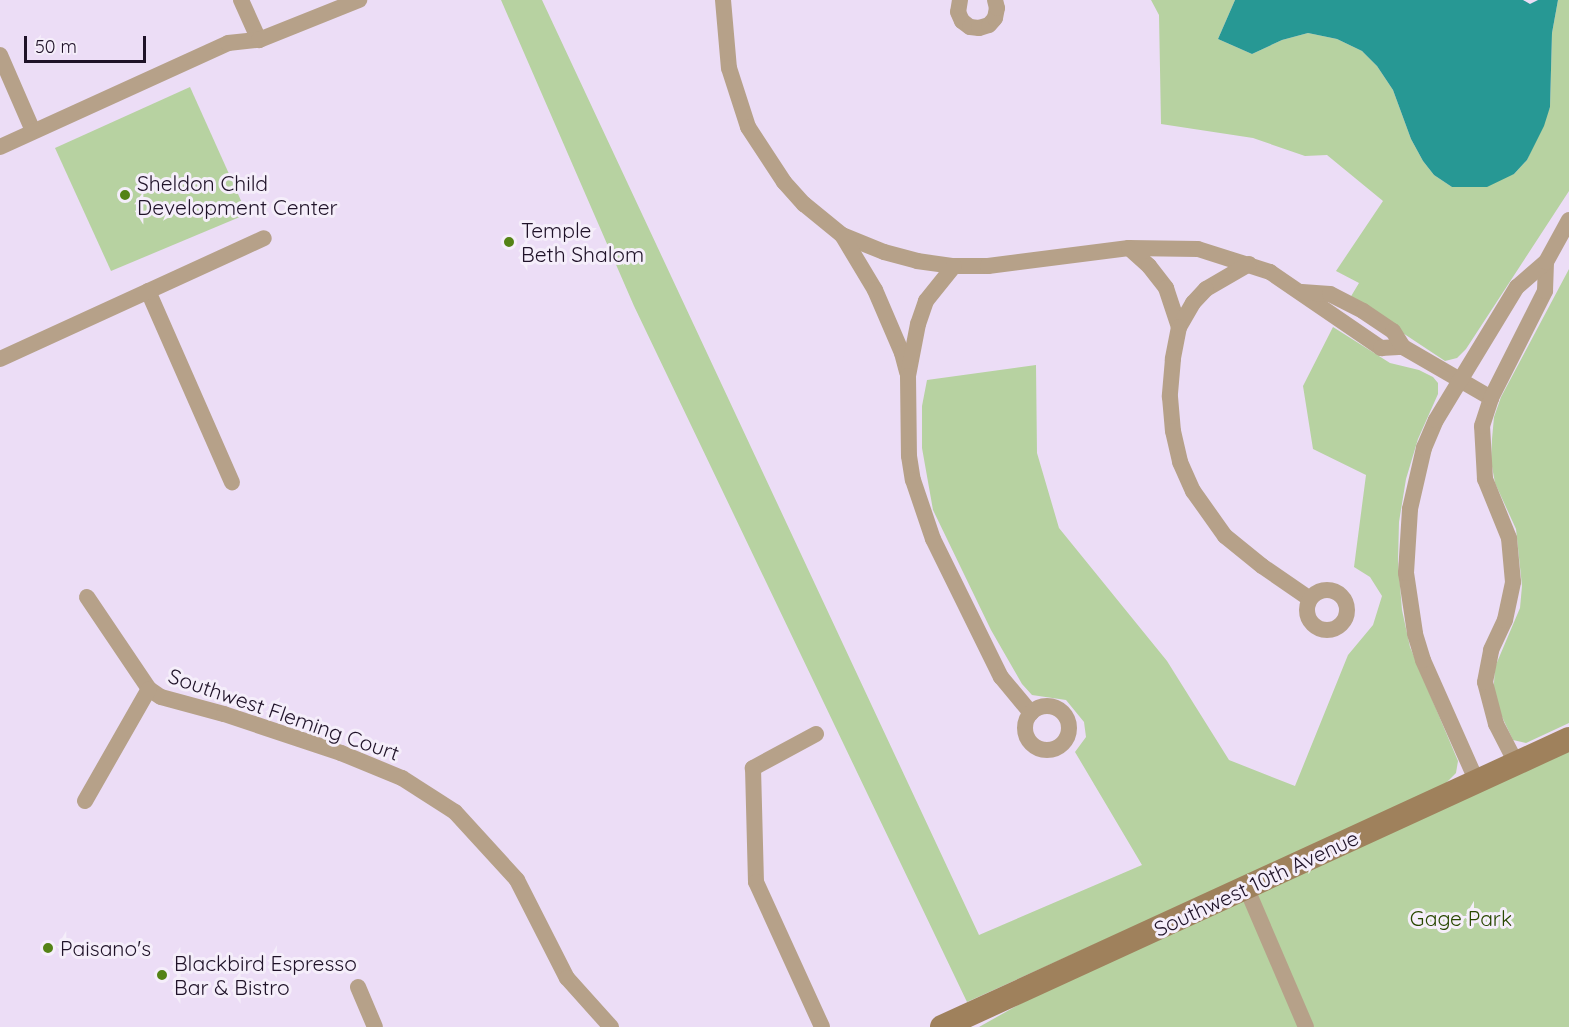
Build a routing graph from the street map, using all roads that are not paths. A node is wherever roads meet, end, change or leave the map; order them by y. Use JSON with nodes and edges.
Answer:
{"nodes":[{"id":1,"x":241,"y":0,"type":"edge"},
{"id":2,"x":359,"y":0,"type":"edge"},
{"id":3,"x":723,"y":0,"type":"edge"},
{"id":4,"x":960,"y":0,"type":"edge"},
{"id":5,"x":995,"y":0,"type":"edge"},
{"id":6,"x":259,"y":39,"type":"junction"},
{"id":7,"x":0,"y":55,"type":"edge"},
{"id":8,"x":33,"y":131,"type":"junction"},
{"id":9,"x":0,"y":147,"type":"edge"},
{"id":10,"x":1569,"y":220,"type":"edge"},
{"id":11,"x":842,"y":235,"type":"junction"},
{"id":12,"x":264,"y":238,"type":"dead end"},
{"id":13,"x":1129,"y":248,"type":"junction"},
{"id":14,"x":1546,"y":262,"type":"junction"},
{"id":15,"x":1248,"y":264,"type":"junction"},
{"id":16,"x":954,"y":266,"type":"junction"},
{"id":17,"x":148,"y":291,"type":"junction"},
{"id":18,"x":1179,"y":327,"type":"junction"},
{"id":19,"x":0,"y":359,"type":"edge"},
{"id":20,"x":908,"y":376,"type":"junction"},
{"id":21,"x":1458,"y":380,"type":"junction"},
{"id":22,"x":1491,"y":398,"type":"junction"},
{"id":23,"x":232,"y":482,"type":"dead end"},
{"id":24,"x":87,"y":597,"type":"dead end"},
{"id":25,"x":1310,"y":599,"type":"dead end"},
{"id":26,"x":149,"y":689,"type":"junction"},
{"id":27,"x":1031,"y":713,"type":"dead end"},
{"id":28,"x":816,"y":734,"type":"dead end"},
{"id":29,"x":1569,"y":739,"type":"edge"},
{"id":30,"x":1516,"y":763,"type":"junction"},
{"id":31,"x":1477,"y":782,"type":"junction"},
{"id":32,"x":85,"y":801,"type":"dead end"},
{"id":33,"x":1246,"y":887,"type":"junction"},
{"id":34,"x":358,"y":987,"type":"dead end"},
{"id":35,"x":375,"y":1027,"type":"edge"},
{"id":36,"x":611,"y":1027,"type":"edge"},
{"id":37,"x":822,"y":1027,"type":"edge"},
{"id":38,"x":942,"y":1027,"type":"edge"},
{"id":39,"x":1306,"y":1027,"type":"edge"}],
"edges":[{"from":1,"to":6,"type":"street"},
{"from":2,"to":6,"type":"street"},
{"from":3,"to":11,"type":"street"},
{"from":4,"to":5,"type":"street"},
{"from":6,"to":8,"type":"street"},
{"from":7,"to":8,"type":"street"},
{"from":8,"to":9,"type":"street"},
{"from":10,"to":14,"type":"street"},
{"from":11,"to":16,"type":"street"},
{"from":11,"to":20,"type":"street"},
{"from":12,"to":17,"type":"street"},
{"from":13,"to":15,"type":"street"},
{"from":13,"to":16,"type":"street"},
{"from":13,"to":18,"type":"street"},
{"from":14,"to":21,"type":"street"},
{"from":14,"to":22,"type":"street"},
{"from":15,"to":18,"type":"street"},
{"from":15,"to":21,"type":"street"},
{"from":16,"to":20,"type":"street"},
{"from":17,"to":19,"type":"street"},
{"from":17,"to":23,"type":"street"},
{"from":18,"to":25,"type":"street"},
{"from":20,"to":27,"type":"street"},
{"from":21,"to":22,"type":"street"},
{"from":21,"to":31,"type":"street"},
{"from":22,"to":30,"type":"street"},
{"from":24,"to":26,"type":"street","name":"Southwest Fleming Court"},
{"from":26,"to":32,"type":"street"},
{"from":26,"to":36,"type":"street","name":"Southwest Fleming Court"},
{"from":28,"to":37,"type":"street"},
{"from":29,"to":30,"type":"main road","name":"Southwest 10th Avenue"},
{"from":30,"to":31,"type":"main road","name":"Southwest 10th Avenue"},
{"from":31,"to":33,"type":"main road","name":"Southwest 10th Avenue"},
{"from":33,"to":38,"type":"main road","name":"Southwest 10th Avenue"},
{"from":33,"to":39,"type":"street"},
{"from":34,"to":35,"type":"street"}]}
